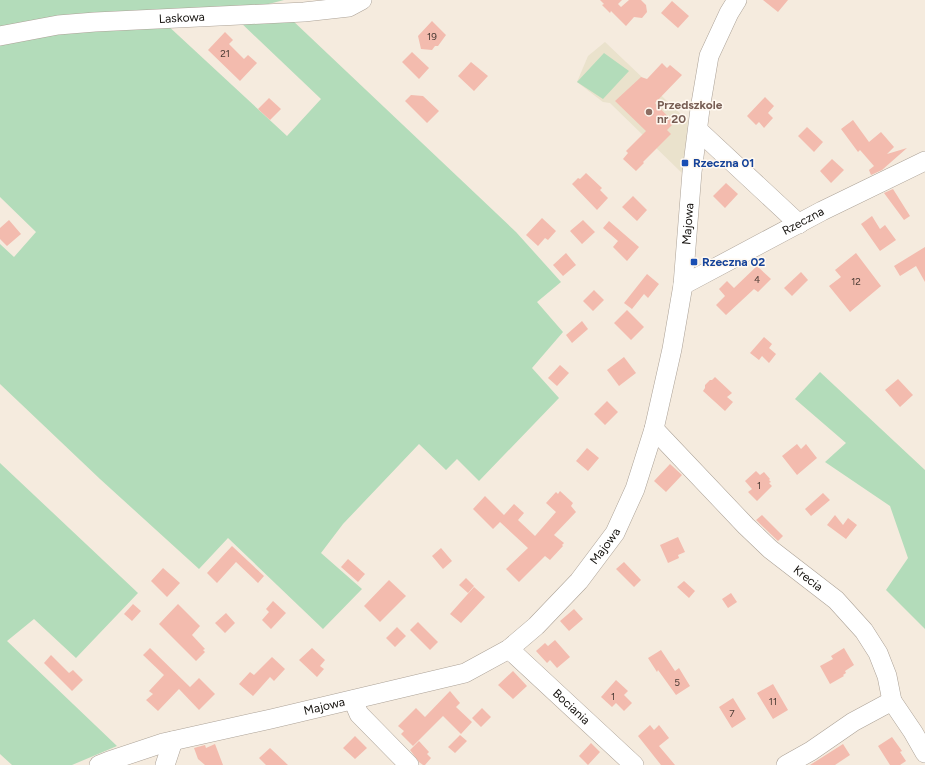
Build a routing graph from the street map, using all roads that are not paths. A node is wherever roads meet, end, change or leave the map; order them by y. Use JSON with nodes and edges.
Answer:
{"nodes":[{"id":1,"x":362,"y":0,"type":"edge"},
{"id":2,"x":737,"y":0,"type":"edge"},
{"id":3,"x":0,"y":36,"type":"edge"},
{"id":4,"x":698,"y":130,"type":"junction"},
{"id":5,"x":925,"y":161,"type":"edge"},
{"id":6,"x":799,"y":224,"type":"junction"},
{"id":7,"x":683,"y":284,"type":"junction"},
{"id":8,"x":654,"y":428,"type":"junction"},
{"id":9,"x":509,"y":649,"type":"junction"},
{"id":10,"x":353,"y":700,"type":"junction"},
{"id":11,"x":892,"y":701,"type":"junction"},
{"id":12,"x":173,"y":741,"type":"junction"},
{"id":13,"x":925,"y":753,"type":"edge"},
{"id":14,"x":106,"y":764,"type":"edge"},
{"id":15,"x":165,"y":765,"type":"edge"},
{"id":16,"x":409,"y":765,"type":"edge"},
{"id":17,"x":634,"y":765,"type":"edge"},
{"id":18,"x":786,"y":765,"type":"edge"}],
"edges":[{"from":1,"to":3,"type":"street","name":"Laskowa"},
{"from":2,"to":4,"type":"street","name":"Majowa"},
{"from":4,"to":6,"type":"street"},
{"from":4,"to":7,"type":"street","name":"Majowa"},
{"from":5,"to":6,"type":"street","name":"Rzeczna"},
{"from":6,"to":7,"type":"street","name":"Rzeczna"},
{"from":7,"to":8,"type":"street","name":"Majowa"},
{"from":8,"to":9,"type":"street","name":"Majowa"},
{"from":8,"to":11,"type":"street","name":"Krecia"},
{"from":9,"to":10,"type":"street","name":"Majowa"},
{"from":9,"to":17,"type":"street","name":"Bociania"},
{"from":10,"to":12,"type":"street","name":"Majowa"},
{"from":10,"to":16,"type":"street"},
{"from":11,"to":13,"type":"street","name":"Krecia"},
{"from":11,"to":18,"type":"street"},
{"from":12,"to":14,"type":"street","name":"Majowa"},
{"from":12,"to":15,"type":"street"}]}
